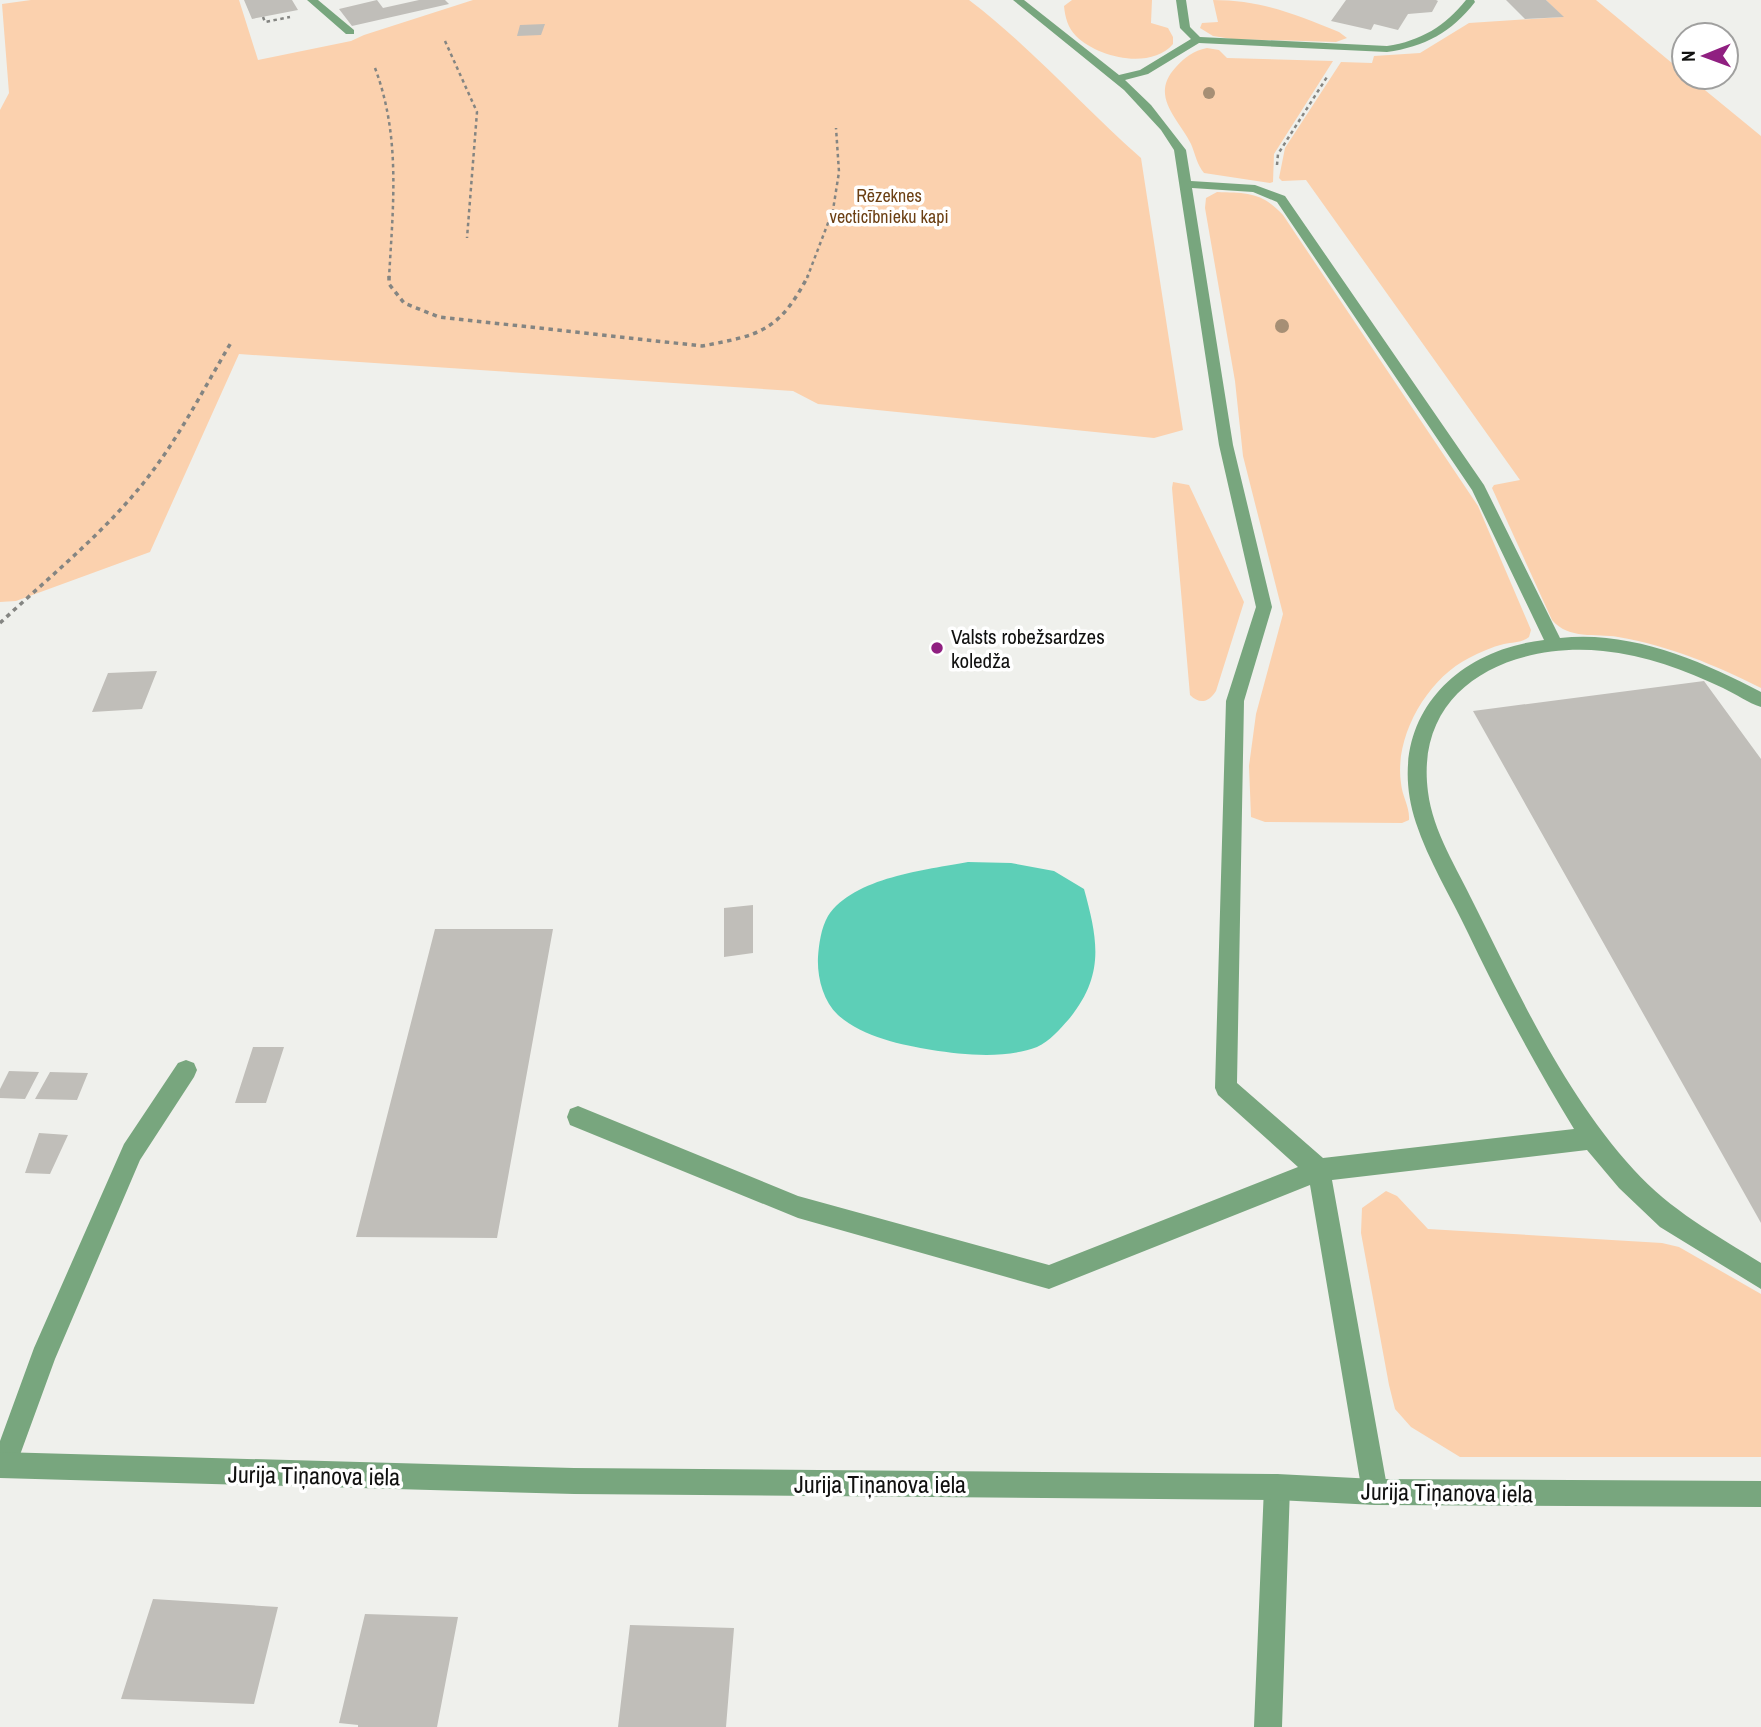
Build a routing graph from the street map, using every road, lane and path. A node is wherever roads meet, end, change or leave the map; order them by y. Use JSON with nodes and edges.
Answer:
{"nodes":[{"id":1,"x":312,"y":0,"type":"edge"},
{"id":2,"x":1018,"y":0,"type":"edge"},
{"id":3,"x":1181,"y":0,"type":"edge"},
{"id":4,"x":1470,"y":2,"type":"dead end"},
{"id":5,"x":350,"y":32,"type":"dead end"},
{"id":6,"x":1197,"y":40,"type":"junction"},
{"id":7,"x":445,"y":41,"type":"dead end"},
{"id":8,"x":1334,"y":47,"type":"junction"},
{"id":9,"x":375,"y":68,"type":"dead end"},
{"id":10,"x":1116,"y":79,"type":"junction"},
{"id":11,"x":836,"y":128,"type":"dead end"},
{"id":12,"x":1187,"y":184,"type":"junction"},
{"id":13,"x":1274,"y":194,"type":"junction"},
{"id":14,"x":467,"y":238,"type":"dead end"},
{"id":15,"x":232,"y":341,"type":"dead end"},
{"id":16,"x":0,"y":623,"type":"edge"},
{"id":17,"x":1554,"y":644,"type":"junction"},
{"id":18,"x":1761,"y":700,"type":"edge"},
{"id":19,"x":186,"y":1070,"type":"dead end"},
{"id":20,"x":578,"y":1117,"type":"dead end"},
{"id":21,"x":1592,"y":1138,"type":"junction"},
{"id":22,"x":1319,"y":1170,"type":"junction"},
{"id":23,"x":1761,"y":1277,"type":"edge"},
{"id":24,"x":2,"y":1465,"type":"edge"},
{"id":25,"x":1277,"y":1488,"type":"junction"},
{"id":26,"x":1375,"y":1492,"type":"junction"},
{"id":27,"x":1761,"y":1493,"type":"edge"},
{"id":28,"x":1268,"y":1727,"type":"edge"}],
"edges":[{"from":1,"to":5,"type":"street"},
{"from":2,"to":10,"type":"street"},
{"from":3,"to":6,"type":"street"},
{"from":4,"to":8,"type":"street"},
{"from":6,"to":8,"type":"street"},
{"from":6,"to":10,"type":"street"},
{"from":7,"to":14,"type":"path"},
{"from":8,"to":13,"type":"path"},
{"from":9,"to":11,"type":"path"},
{"from":10,"to":12,"type":"street"},
{"from":12,"to":13,"type":"lane"},
{"from":12,"to":22,"type":"street"},
{"from":13,"to":17,"type":"lane"},
{"from":15,"to":16,"type":"path"},
{"from":17,"to":18,"type":"street"},
{"from":17,"to":21,"type":"street"},
{"from":19,"to":24,"type":"street"},
{"from":20,"to":22,"type":"street"},
{"from":21,"to":22,"type":"street"},
{"from":21,"to":23,"type":"street"},
{"from":22,"to":26,"type":"street"},
{"from":24,"to":25,"type":"street","name":"Jurija Tiņanova iela"},
{"from":25,"to":26,"type":"street","name":"Jurija Tiņanova iela"},
{"from":25,"to":28,"type":"street"},
{"from":26,"to":27,"type":"street","name":"Jurija Tiņanova iela"}]}
